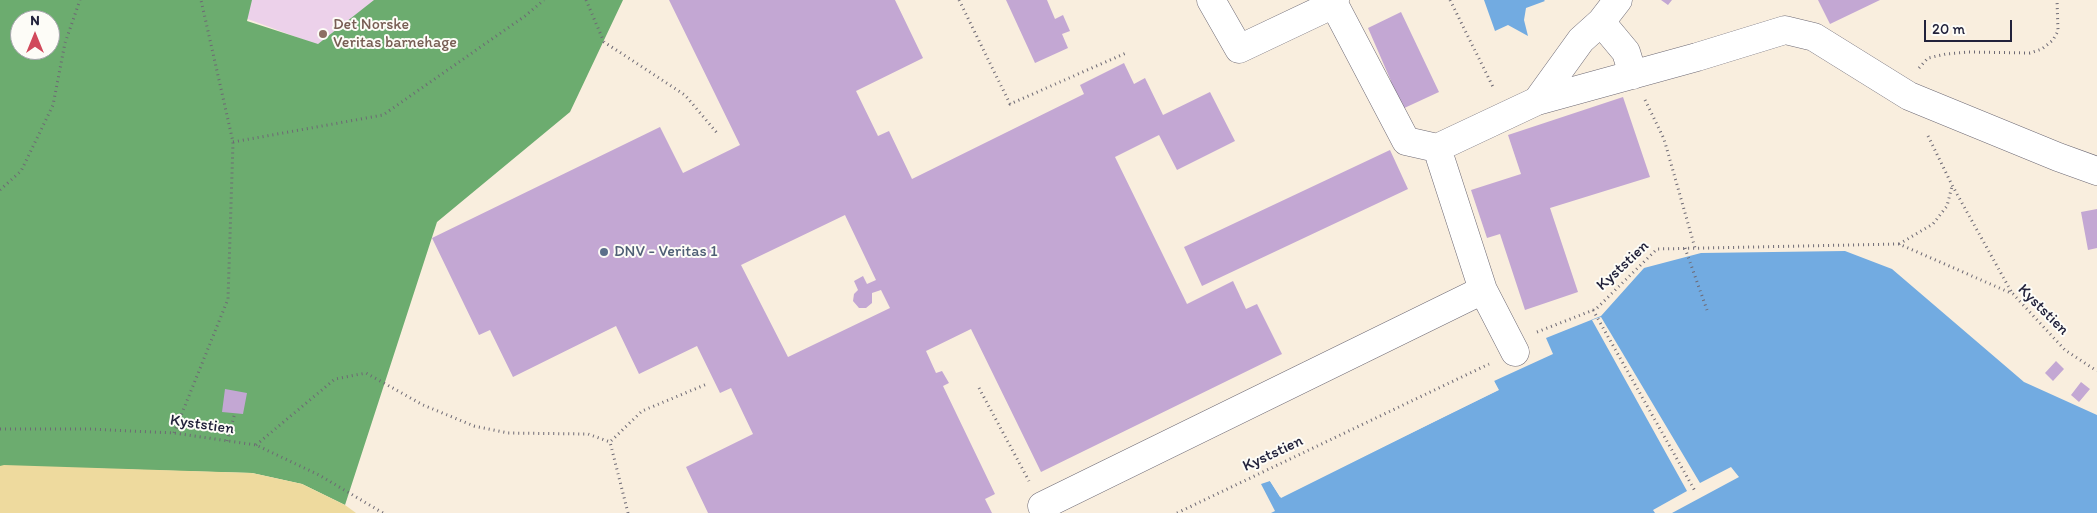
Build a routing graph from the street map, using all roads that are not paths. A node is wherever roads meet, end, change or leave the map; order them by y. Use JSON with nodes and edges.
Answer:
{"nodes":[{"id":1,"x":1211,"y":0,"type":"edge"},
{"id":2,"x":1618,"y":0,"type":"edge"},
{"id":3,"x":1334,"y":2,"type":"edge"},
{"id":4,"x":1600,"y":22,"type":"junction"},
{"id":5,"x":1633,"y":74,"type":"junction"},
{"id":6,"x":1537,"y":100,"type":"junction"},
{"id":7,"x":1437,"y":148,"type":"junction"},
{"id":8,"x":2097,"y":171,"type":"edge"},
{"id":9,"x":1483,"y":290,"type":"junction"},
{"id":10,"x":1515,"y":352,"type":"road end"},
{"id":11,"x":1042,"y":506,"type":"road end"}],
"edges":[{"from":1,"to":3,"type":"lane"},
{"from":2,"to":4,"type":"lane"},
{"from":3,"to":7,"type":"lane"},
{"from":4,"to":5,"type":"lane"},
{"from":4,"to":6,"type":"lane"},
{"from":5,"to":6,"type":"lane"},
{"from":5,"to":8,"type":"lane"},
{"from":6,"to":7,"type":"lane"},
{"from":7,"to":9,"type":"lane"},
{"from":9,"to":10,"type":"lane"},
{"from":9,"to":11,"type":"lane"}]}
